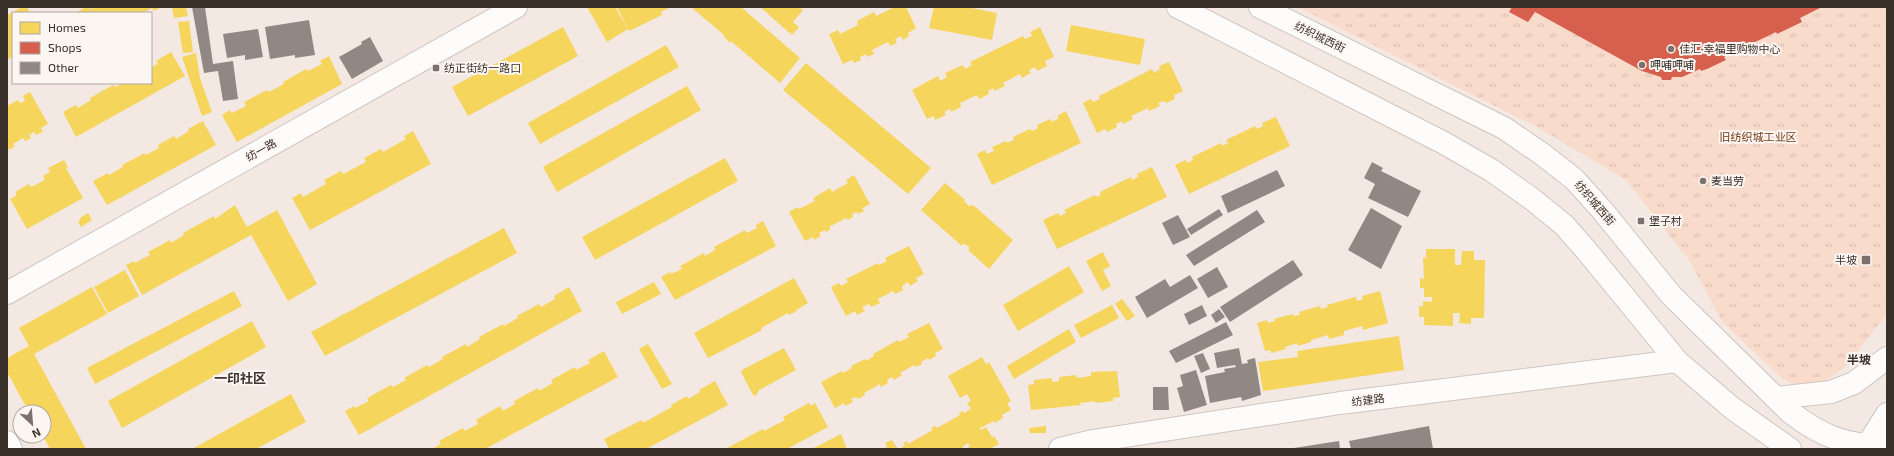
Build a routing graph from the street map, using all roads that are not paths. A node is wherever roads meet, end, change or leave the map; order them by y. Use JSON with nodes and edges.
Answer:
{"nodes":[{"id":1,"x":516,"y":7,"type":"edge"},
{"id":2,"x":1178,"y":7,"type":"edge"},
{"id":3,"x":1260,"y":7,"type":"edge"},
{"id":4,"x":7,"y":293,"type":"edge"},
{"id":5,"x":1887,"y":358,"type":"edge"},
{"id":6,"x":1677,"y":361,"type":"junction"},
{"id":7,"x":1776,"y":398,"type":"junction"},
{"id":8,"x":1732,"y":408,"type":"junction"},
{"id":9,"x":1887,"y":414,"type":"edge"},
{"id":10,"x":7,"y":442,"type":"edge"},
{"id":11,"x":1873,"y":447,"type":"edge"},
{"id":12,"x":11,"y":449,"type":"edge"},
{"id":13,"x":1060,"y":449,"type":"edge"},
{"id":14,"x":1768,"y":449,"type":"edge"},
{"id":15,"x":1790,"y":449,"type":"edge"}],
"edges":[{"from":1,"to":4,"type":"main road","name":"纺一路"},
{"from":2,"to":6,"type":"main road"},
{"from":3,"to":7,"type":"main road","name":"纺织城西街"},
{"from":5,"to":7,"type":"main road"},
{"from":6,"to":8,"type":"main road"},
{"from":6,"to":13,"type":"main road","name":"纺建路"},
{"from":7,"to":11,"type":"main road","name":"纺织城西街"},
{"from":8,"to":14,"type":"main road"},
{"from":8,"to":15,"type":"main road"},
{"from":9,"to":11,"type":"main road"},
{"from":10,"to":12,"type":"main road"}]}
